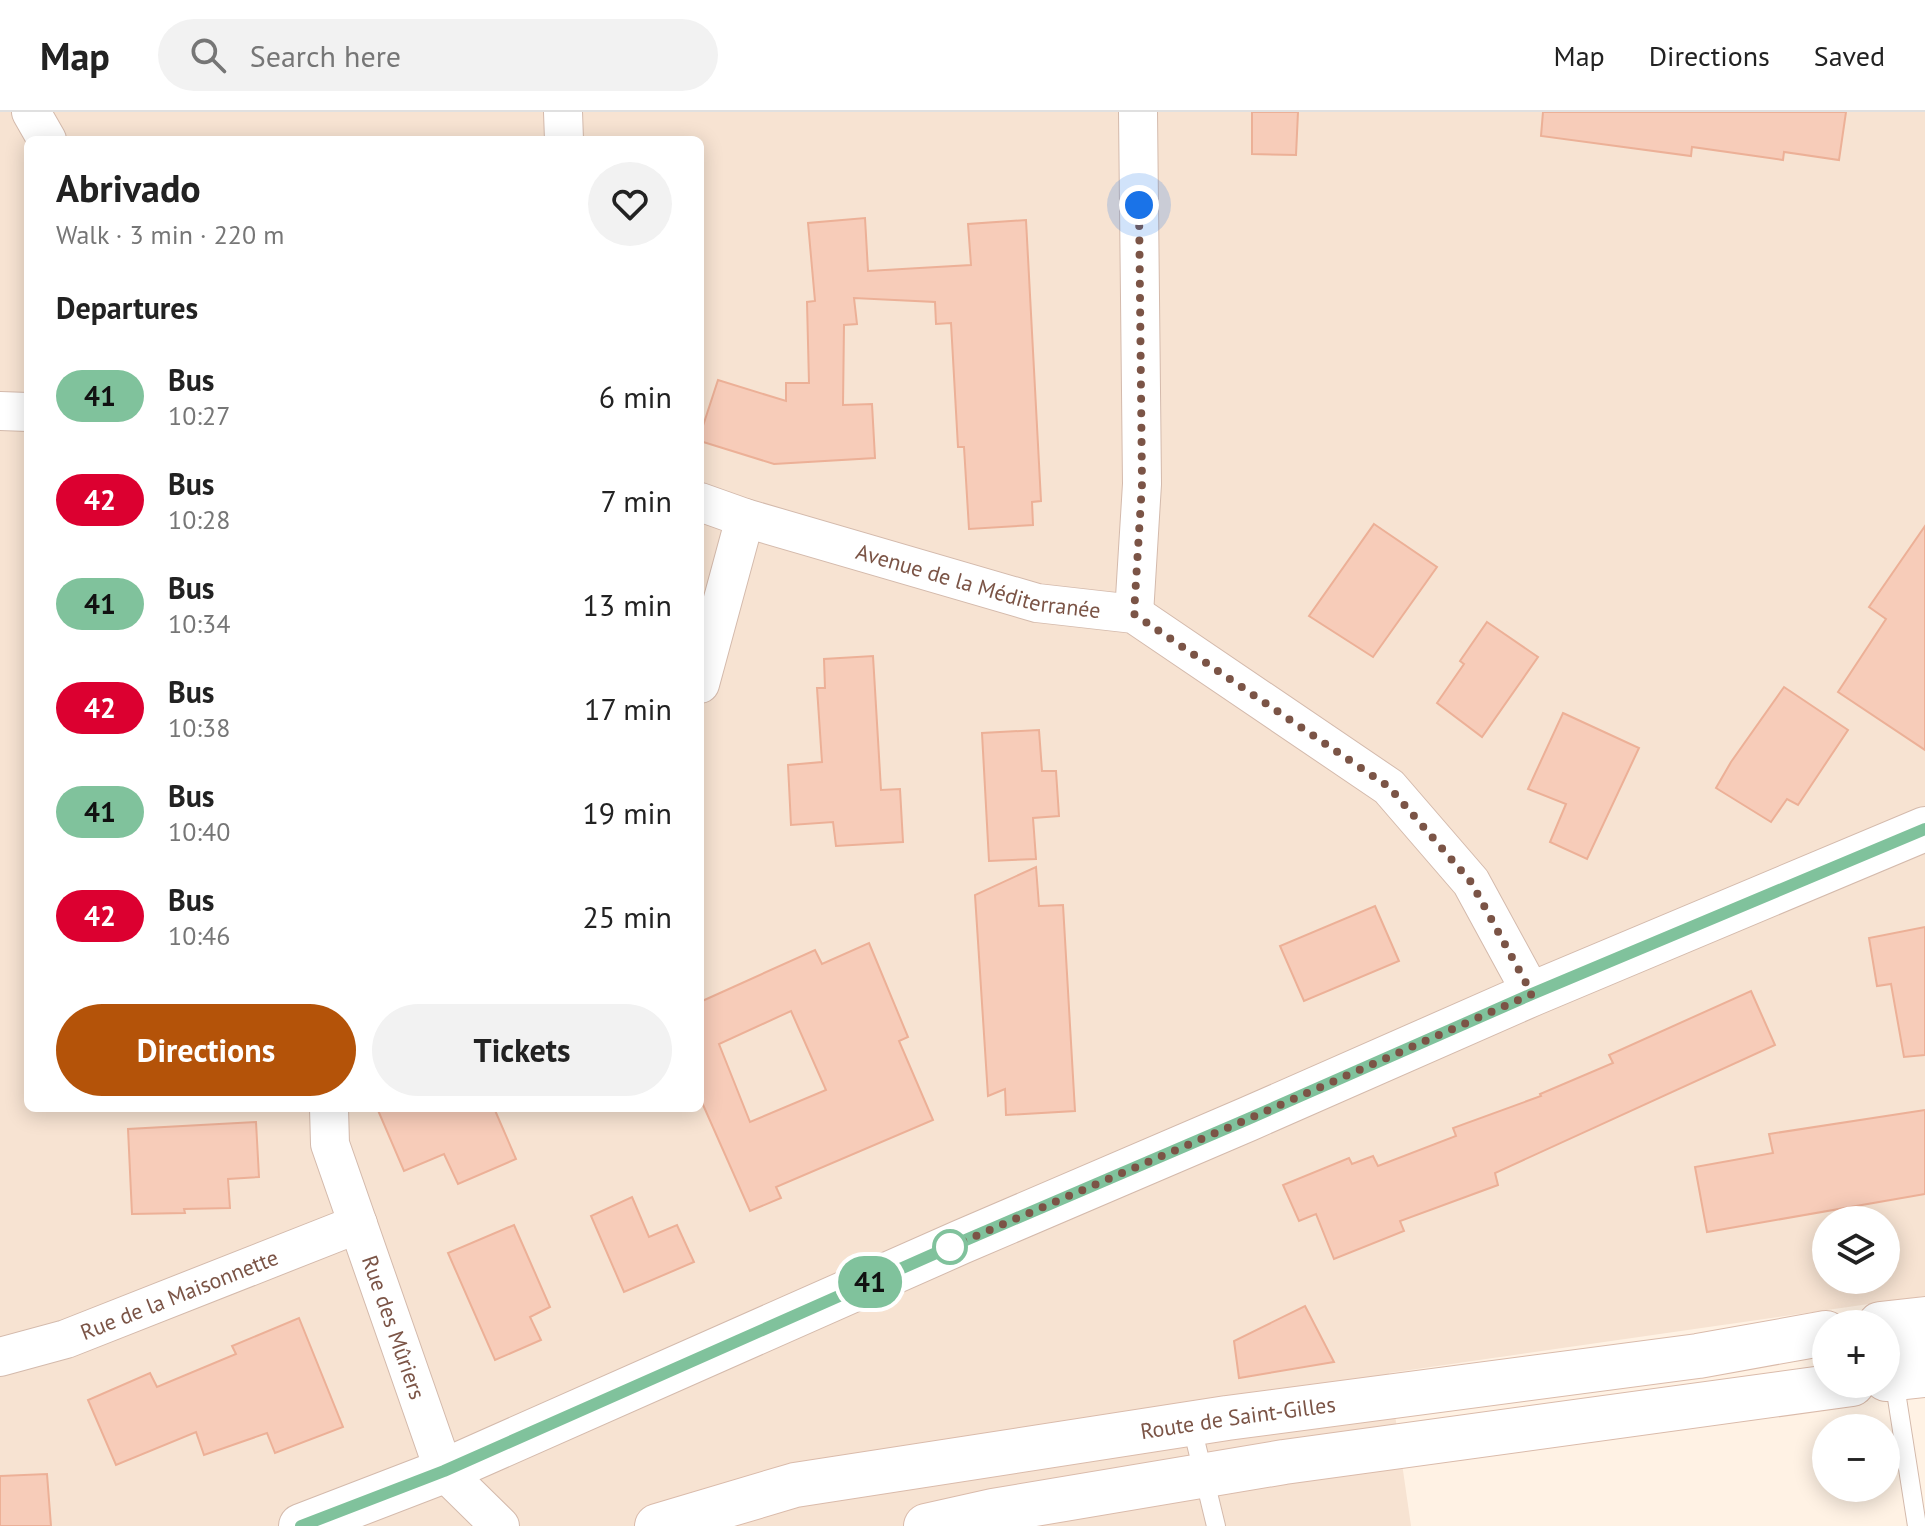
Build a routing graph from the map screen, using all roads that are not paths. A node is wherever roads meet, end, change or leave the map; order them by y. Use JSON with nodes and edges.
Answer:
{"nodes":[{"id":1,"x":31,"y":112,"type":"edge"},
{"id":2,"x":563,"y":112,"type":"edge"},
{"id":3,"x":1138,"y":112,"type":"edge"},
{"id":4,"x":45,"y":136,"type":"edge"},
{"id":5,"x":564,"y":136,"type":"edge"},
{"id":6,"x":0,"y":411,"type":"edge"},
{"id":7,"x":24,"y":412,"type":"edge"},
{"id":8,"x":704,"y":503,"type":"edge"},
{"id":9,"x":745,"y":518,"type":"junction"},
{"id":10,"x":1134,"y":614,"type":"junction"},
{"id":11,"x":704,"y":669,"type":"edge"},
{"id":12,"x":1925,"y":829,"type":"edge"},
{"id":13,"x":1532,"y":994,"type":"junction"},
{"id":14,"x":329,"y":1112,"type":"edge"},
{"id":15,"x":358,"y":1224,"type":"junction"},
{"id":16,"x":1925,"y":1319,"type":"edge"},
{"id":17,"x":1812,"y":1336,"type":"edge"},
{"id":18,"x":1900,"y":1341,"type":"edge"},
{"id":19,"x":1925,"y":1347,"type":"edge"},
{"id":20,"x":1900,"y":1350,"type":"edge"},
{"id":21,"x":0,"y":1357,"type":"edge"},
{"id":22,"x":1812,"y":1366,"type":"edge"},
{"id":23,"x":1895,"y":1398,"type":"edge"},
{"id":24,"x":1191,"y":1423,"type":"junction"},
{"id":25,"x":444,"y":1471,"type":"junction"},
{"id":26,"x":1204,"y":1475,"type":"junction"},
{"id":27,"x":301,"y":1526,"type":"edge"},
{"id":28,"x":500,"y":1526,"type":"edge"},
{"id":29,"x":657,"y":1526,"type":"edge"},
{"id":30,"x":926,"y":1526,"type":"edge"},
{"id":31,"x":1216,"y":1526,"type":"edge"},
{"id":32,"x":1917,"y":1526,"type":"edge"}],
"edges":[{"from":1,"to":4,"type":"street"},
{"from":2,"to":5,"type":"street"},
{"from":3,"to":10,"type":"street"},
{"from":6,"to":7,"type":"street"},
{"from":8,"to":9,"type":"street","name":"Avenue de la Méditerranée"},
{"from":9,"to":10,"type":"street","name":"Avenue de la Méditerranée"},
{"from":9,"to":11,"type":"street"},
{"from":10,"to":13,"type":"street","name":"Avenue de la Méditerranée"},
{"from":12,"to":13,"type":"main road"},
{"from":13,"to":25,"type":"main road"},
{"from":14,"to":15,"type":"street","name":"Rue des Mûriers"},
{"from":15,"to":21,"type":"street","name":"Rue de la Maisonnette"},
{"from":15,"to":25,"type":"street","name":"Rue des Mûriers"},
{"from":16,"to":18,"type":"main road"},
{"from":17,"to":24,"type":"main road","name":"Route de Saint-Gilles"},
{"from":19,"to":20,"type":"lane"},
{"from":22,"to":26,"type":"main road"},
{"from":23,"to":32,"type":"lane"},
{"from":24,"to":26,"type":"lane"},
{"from":24,"to":29,"type":"main road","name":"Route de Saint-Gilles"},
{"from":25,"to":27,"type":"main road"},
{"from":25,"to":28,"type":"street","name":"Rue des Mûriers"},
{"from":26,"to":30,"type":"main road"},
{"from":26,"to":31,"type":"lane"}]}
